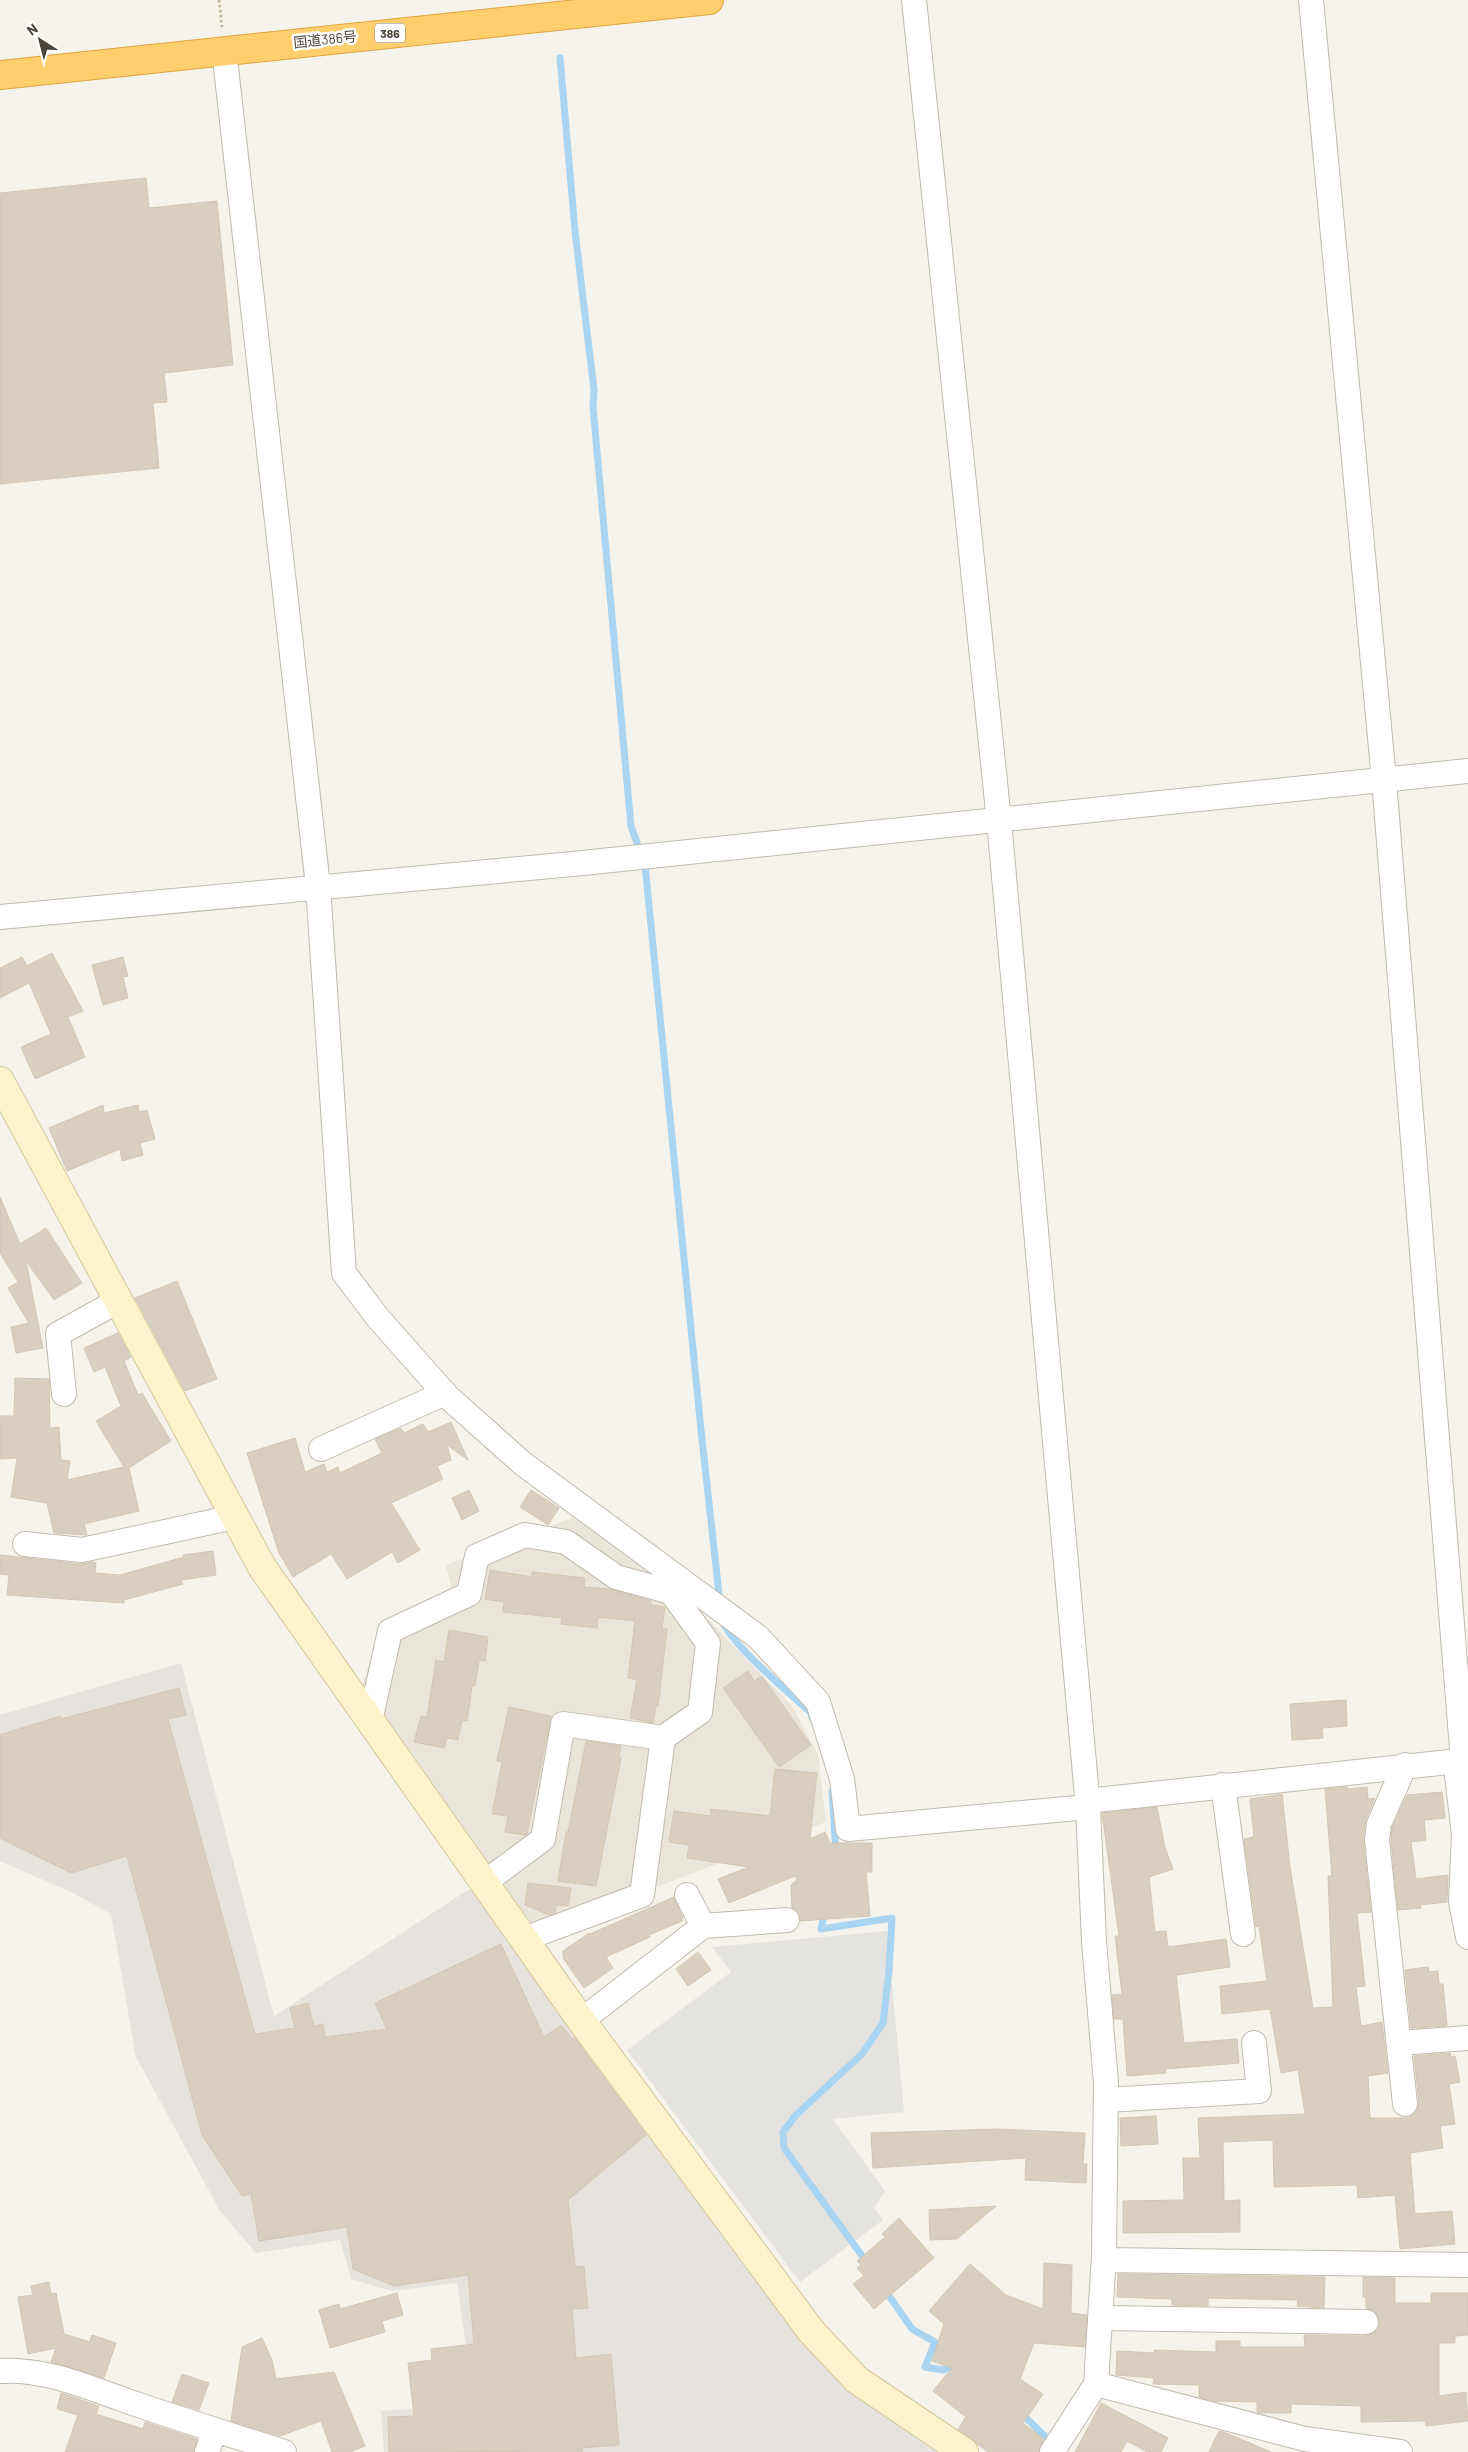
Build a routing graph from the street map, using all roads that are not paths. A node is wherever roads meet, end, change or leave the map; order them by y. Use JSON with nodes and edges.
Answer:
{"nodes":[{"id":1,"x":709,"y":0,"type":"edge"},
{"id":2,"x":914,"y":0,"type":"edge"},
{"id":3,"x":1311,"y":0,"type":"edge"},
{"id":4,"x":224,"y":50,"type":"junction"},
{"id":5,"x":0,"y":75,"type":"edge"},
{"id":6,"x":1468,"y":772,"type":"edge"},
{"id":7,"x":1384,"y":780,"type":"junction"},
{"id":8,"x":998,"y":821,"type":"junction"},
{"id":9,"x":318,"y":886,"type":"junction"},
{"id":10,"x":0,"y":916,"type":"edge"},
{"id":11,"x":0,"y":1081,"type":"edge"},
{"id":12,"x":118,"y":1301,"type":"junction"},
{"id":13,"x":445,"y":1393,"type":"junction"},
{"id":14,"x":64,"y":1394,"type":"dead end"},
{"id":15,"x":321,"y":1449,"type":"dead end"},
{"id":16,"x":234,"y":1517,"type":"junction"},
{"id":17,"x":25,"y":1544,"type":"dead end"},
{"id":18,"x":370,"y":1721,"type":"junction"},
{"id":19,"x":663,"y":1738,"type":"junction"},
{"id":20,"x":1466,"y":1760,"type":"edge"},
{"id":21,"x":1406,"y":1765,"type":"junction"},
{"id":22,"x":1224,"y":1785,"type":"junction"},
{"id":23,"x":1087,"y":1804,"type":"junction"},
{"id":24,"x":484,"y":1883,"type":"junction"},
{"id":25,"x":687,"y":1895,"type":"dead end"},
{"id":26,"x":1465,"y":1909,"type":"edge"},
{"id":27,"x":787,"y":1920,"type":"dead end"},
{"id":28,"x":703,"y":1926,"type":"junction"},
{"id":29,"x":1243,"y":1934,"type":"dead end"},
{"id":30,"x":1468,"y":1937,"type":"edge"},
{"id":31,"x":524,"y":1939,"type":"junction"},
{"id":32,"x":582,"y":2021,"type":"junction"},
{"id":33,"x":1468,"y":2038,"type":"edge"},
{"id":34,"x":1254,"y":2043,"type":"dead end"},
{"id":35,"x":1399,"y":2043,"type":"junction"},
{"id":36,"x":1106,"y":2100,"type":"junction"},
{"id":37,"x":1405,"y":2104,"type":"dead end"},
{"id":38,"x":1104,"y":2260,"type":"junction"},
{"id":39,"x":1468,"y":2266,"type":"edge"},
{"id":40,"x":1100,"y":2318,"type":"junction"},
{"id":41,"x":1366,"y":2322,"type":"dead end"},
{"id":42,"x":0,"y":2372,"type":"edge"},
{"id":43,"x":1096,"y":2384,"type":"junction"},
{"id":44,"x":215,"y":2430,"type":"junction"},
{"id":45,"x":207,"y":2452,"type":"edge"},
{"id":46,"x":284,"y":2452,"type":"edge"},
{"id":47,"x":964,"y":2452,"type":"edge"},
{"id":48,"x":1052,"y":2452,"type":"edge"},
{"id":49,"x":1400,"y":2452,"type":"edge"}],
"edges":[{"from":1,"to":4,"type":"highway","name":"国道386号","number":"386"},
{"from":2,"to":8,"type":"street"},
{"from":3,"to":7,"type":"street"},
{"from":4,"to":5,"type":"highway","name":"国道386号","number":"386"},
{"from":4,"to":9,"type":"street"},
{"from":6,"to":7,"type":"street"},
{"from":7,"to":8,"type":"street"},
{"from":7,"to":20,"type":"street"},
{"from":8,"to":9,"type":"street"},
{"from":8,"to":23,"type":"street"},
{"from":9,"to":10,"type":"street"},
{"from":9,"to":13,"type":"street"},
{"from":11,"to":12,"type":"street"},
{"from":12,"to":14,"type":"street"},
{"from":12,"to":16,"type":"street"},
{"from":13,"to":15,"type":"street"},
{"from":13,"to":23,"type":"street"},
{"from":16,"to":17,"type":"street"},
{"from":16,"to":18,"type":"street"},
{"from":18,"to":19,"type":"street"},
{"from":18,"to":24,"type":"street"},
{"from":19,"to":24,"type":"street"},
{"from":19,"to":31,"type":"street"},
{"from":20,"to":21,"type":"street"},
{"from":20,"to":26,"type":"street"},
{"from":21,"to":22,"type":"street"},
{"from":21,"to":35,"type":"street"},
{"from":22,"to":23,"type":"street"},
{"from":22,"to":29,"type":"street"},
{"from":23,"to":36,"type":"street"},
{"from":24,"to":31,"type":"street"},
{"from":25,"to":28,"type":"street"},
{"from":26,"to":30,"type":"street"},
{"from":27,"to":28,"type":"street"},
{"from":28,"to":32,"type":"street"},
{"from":31,"to":32,"type":"street"},
{"from":32,"to":47,"type":"street"},
{"from":33,"to":35,"type":"street"},
{"from":34,"to":36,"type":"street"},
{"from":35,"to":37,"type":"street"},
{"from":36,"to":38,"type":"street"},
{"from":38,"to":39,"type":"street"},
{"from":38,"to":40,"type":"street"},
{"from":40,"to":41,"type":"street"},
{"from":40,"to":43,"type":"street"},
{"from":42,"to":44,"type":"street"},
{"from":43,"to":48,"type":"street"},
{"from":43,"to":49,"type":"street"},
{"from":44,"to":45,"type":"street"},
{"from":44,"to":46,"type":"street"}]}
